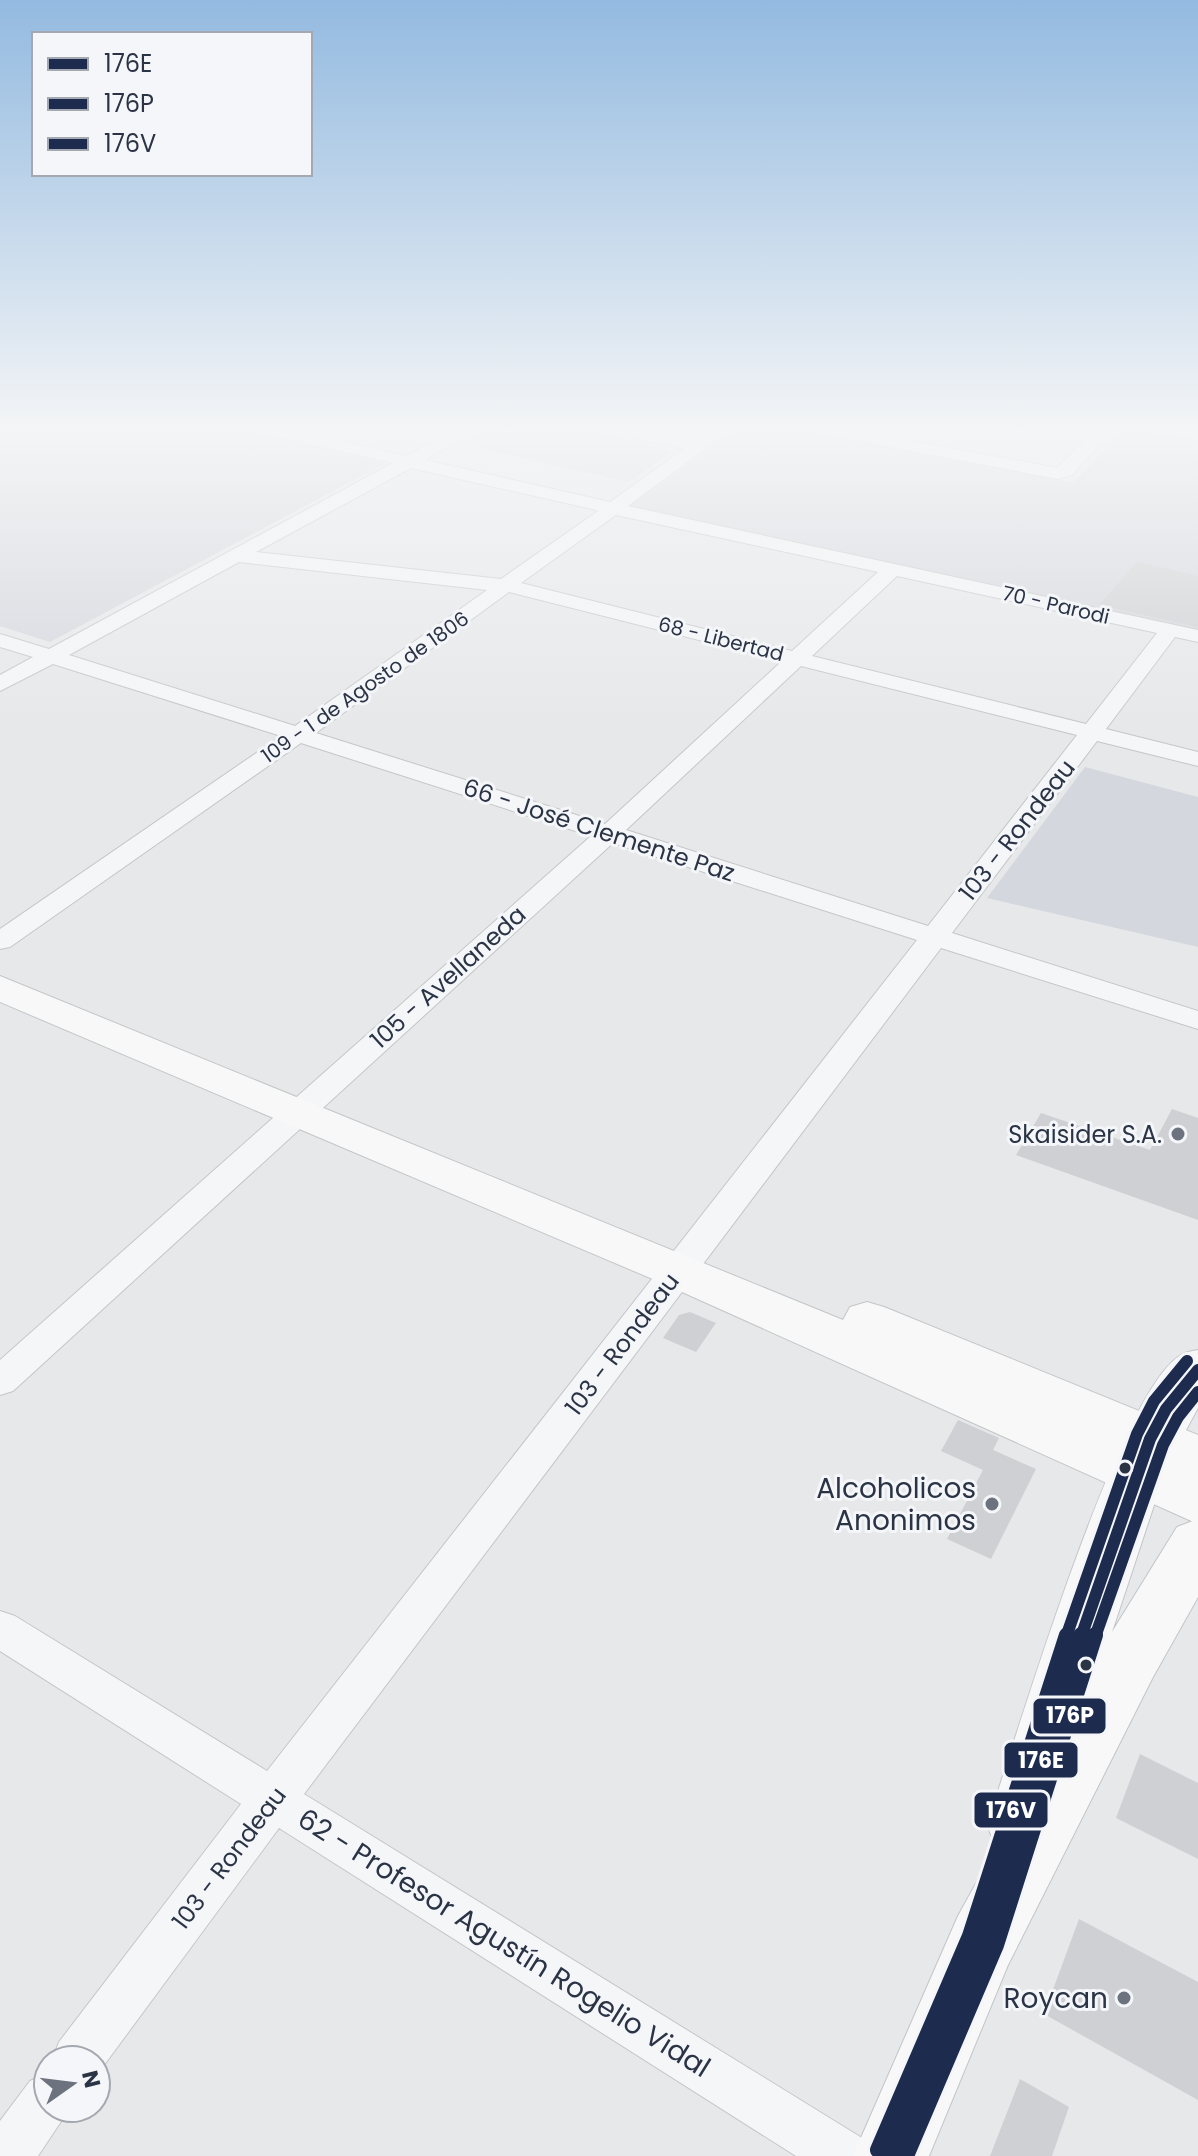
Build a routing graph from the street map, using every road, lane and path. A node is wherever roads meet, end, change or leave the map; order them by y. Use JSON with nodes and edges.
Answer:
{"nodes":[{"id":1,"x":289,"y":528,"type":"edge"},
{"id":2,"x":587,"y":528,"type":"edge"},
{"id":3,"x":703,"y":528,"type":"edge"},
{"id":4,"x":236,"y":556,"type":"junction"},
{"id":5,"x":893,"y":569,"type":"junction"},
{"id":6,"x":508,"y":586,"type":"junction"},
{"id":7,"x":1170,"y":630,"type":"junction"},
{"id":8,"x":1198,"y":636,"type":"edge"},
{"id":9,"x":0,"y":640,"type":"edge"},
{"id":10,"x":51,"y":655,"type":"junction"},
{"id":11,"x":797,"y":657,"type":"junction"},
{"id":12,"x":0,"y":684,"type":"edge"},
{"id":13,"x":1092,"y":733,"type":"junction"},
{"id":14,"x":298,"y":735,"type":"junction"},
{"id":15,"x":1198,"y":759,"type":"edge"},
{"id":16,"x":609,"y":833,"type":"junction"},
{"id":17,"x":933,"y":938,"type":"junction"},
{"id":18,"x":0,"y":941,"type":"edge"},
{"id":19,"x":0,"y":961,"type":"edge"},
{"id":20,"x":0,"y":988,"type":"edge"},
{"id":21,"x":1198,"y":1020,"type":"edge"},
{"id":22,"x":309,"y":1102,"type":"junction"},
{"id":23,"x":687,"y":1259,"type":"junction"},
{"id":24,"x":1198,"y":1370,"type":"edge"},
{"id":25,"x":0,"y":1381,"type":"edge"},
{"id":26,"x":1162,"y":1457,"type":"edge"},
{"id":27,"x":1198,"y":1501,"type":"edge"},
{"id":28,"x":1198,"y":1544,"type":"edge"},
{"id":29,"x":0,"y":1629,"type":"edge"},
{"id":30,"x":273,"y":1799,"type":"junction"},
{"id":31,"x":983,"y":1941,"type":"junction"},
{"id":32,"x":89,"y":2044,"type":"edge"},
{"id":33,"x":32,"y":2121,"type":"edge"},
{"id":34,"x":6,"y":2156,"type":"edge"},
{"id":35,"x":844,"y":2156,"type":"edge"},
{"id":36,"x":891,"y":2156,"type":"edge"}],
"edges":[{"from":1,"to":4,"type":"street"},
{"from":2,"to":6,"type":"street","name":"109 - 1 de Agosto de 1806"},
{"from":3,"to":5,"type":"street","name":"70 - Parodi"},
{"from":4,"to":6,"type":"street","name":"68 - Libertad"},
{"from":4,"to":10,"type":"street"},
{"from":5,"to":7,"type":"street","name":"70 - Parodi"},
{"from":5,"to":11,"type":"street","name":"105 - Avellaneda"},
{"from":6,"to":11,"type":"street","name":"68 - Libertad"},
{"from":6,"to":14,"type":"street","name":"109 - 1 de Agosto de 1806"},
{"from":7,"to":8,"type":"street","name":"70 - Parodi"},
{"from":7,"to":13,"type":"street","name":"103 - Rondeau"},
{"from":9,"to":10,"type":"street","name":"66 - José Clemente Paz"},
{"from":10,"to":12,"type":"street"},
{"from":10,"to":14,"type":"street","name":"66 - José Clemente Paz"},
{"from":11,"to":13,"type":"street","name":"68 - Libertad"},
{"from":11,"to":16,"type":"street","name":"105 - Avellaneda"},
{"from":13,"to":15,"type":"street","name":"68 - Libertad"},
{"from":13,"to":17,"type":"street","name":"103 - Rondeau"},
{"from":14,"to":16,"type":"street","name":"66 - José Clemente Paz"},
{"from":14,"to":18,"type":"street","name":"109 - 1 de Agosto de 1806"},
{"from":16,"to":17,"type":"street","name":"66 - José Clemente Paz"},
{"from":16,"to":22,"type":"street","name":"105 - Avellaneda"},
{"from":17,"to":21,"type":"street","name":"66 - José Clemente Paz"},
{"from":17,"to":23,"type":"street","name":"103 - Rondeau"},
{"from":19,"to":22,"type":"main road"},
{"from":20,"to":22,"type":"main road"},
{"from":22,"to":23,"type":"main road"},
{"from":22,"to":25,"type":"street","name":"105 - Avellaneda"},
{"from":23,"to":26,"type":"main road"},
{"from":23,"to":30,"type":"street","name":"103 - Rondeau"},
{"from":24,"to":26,"type":"main road"},
{"from":26,"to":27,"type":"main road"},
{"from":26,"to":31,"type":"main road"},
{"from":28,"to":31,"type":"main road"},
{"from":29,"to":30,"type":"street","name":"62 - Profesor Agustín Rogelio Vidal"},
{"from":30,"to":32,"type":"street","name":"103 - Rondeau"},
{"from":30,"to":35,"type":"street","name":"62 - Profesor Agustín Rogelio Vidal"},
{"from":31,"to":36,"type":"main road"},
{"from":33,"to":34,"type":"street"}]}
